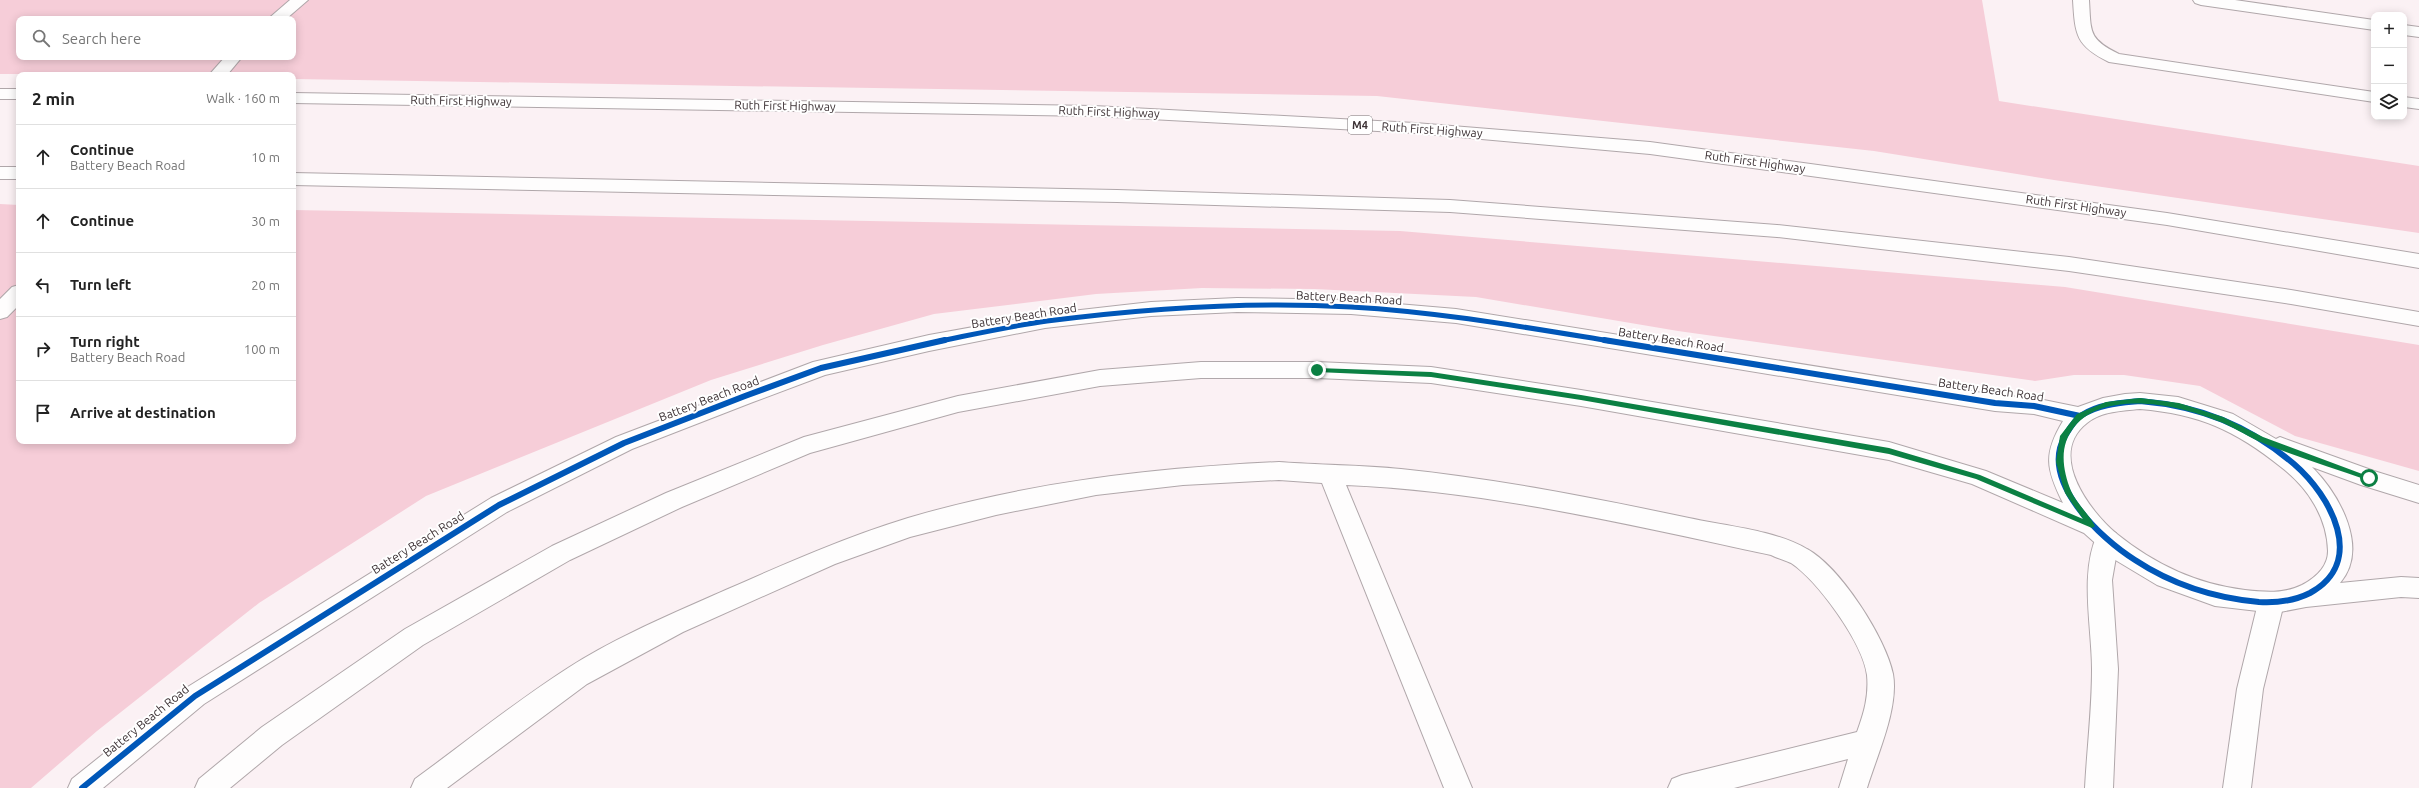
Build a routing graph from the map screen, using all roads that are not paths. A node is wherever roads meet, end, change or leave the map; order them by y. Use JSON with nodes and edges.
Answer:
{"nodes":[{"id":1,"x":300,"y":0,"type":"edge"},
{"id":2,"x":2081,"y":0,"type":"edge"},
{"id":3,"x":2201,"y":0,"type":"edge"},
{"id":4,"x":280,"y":16,"type":"edge"},
{"id":5,"x":2371,"y":25,"type":"edge"},
{"id":6,"x":2407,"y":30,"type":"edge"},
{"id":7,"x":2419,"y":32,"type":"edge"},
{"id":8,"x":231,"y":60,"type":"edge"},
{"id":9,"x":221,"y":72,"type":"edge"},
{"id":10,"x":0,"y":94,"type":"edge"},
{"id":11,"x":16,"y":94,"type":"edge"},
{"id":12,"x":2371,"y":97,"type":"edge"},
{"id":13,"x":296,"y":98,"type":"edge"},
{"id":14,"x":2407,"y":102,"type":"edge"},
{"id":15,"x":2419,"y":104,"type":"edge"},
{"id":16,"x":0,"y":172,"type":"edge"},
{"id":17,"x":16,"y":173,"type":"edge"},
{"id":18,"x":296,"y":179,"type":"edge"},
{"id":19,"x":2419,"y":261,"type":"edge"},
{"id":20,"x":16,"y":295,"type":"edge"},
{"id":21,"x":0,"y":312,"type":"edge"},
{"id":22,"x":2419,"y":319,"type":"edge"},
{"id":23,"x":2080,"y":416,"type":"junction"},
{"id":24,"x":2260,"y":439,"type":"junction"},
{"id":25,"x":1330,"y":475,"type":"junction"},
{"id":26,"x":2419,"y":494,"type":"edge"},
{"id":27,"x":2099,"y":533,"type":"junction"},
{"id":28,"x":2419,"y":588,"type":"edge"},
{"id":29,"x":2300,"y":598,"type":"junction"},
{"id":30,"x":2271,"y":603,"type":"junction"},
{"id":31,"x":1868,"y":742,"type":"junction"},
{"id":32,"x":82,"y":788,"type":"edge"},
{"id":33,"x":209,"y":788,"type":"edge"},
{"id":34,"x":425,"y":788,"type":"edge"},
{"id":35,"x":1458,"y":788,"type":"edge"},
{"id":36,"x":1682,"y":788,"type":"edge"},
{"id":37,"x":1853,"y":788,"type":"edge"},
{"id":38,"x":2099,"y":788,"type":"edge"},
{"id":39,"x":2237,"y":788,"type":"edge"}],
"edges":[{"from":1,"to":4,"type":"main road"},
{"from":2,"to":12,"type":"main road"},
{"from":3,"to":5,"type":"main road"},
{"from":6,"to":7,"type":"main road"},
{"from":8,"to":9,"type":"main road"},
{"from":10,"to":11,"type":"main road"},
{"from":13,"to":19,"type":"main road","name":"Ruth First Highway","number":"M4"},
{"from":14,"to":15,"type":"main road"},
{"from":16,"to":17,"type":"main road"},
{"from":18,"to":22,"type":"main road"},
{"from":20,"to":21,"type":"main road"},
{"from":23,"to":24,"type":"main road"},
{"from":23,"to":27,"type":"main road"},
{"from":23,"to":32,"type":"main road","name":"Battery Beach Road"},
{"from":24,"to":26,"type":"main road"},
{"from":24,"to":29,"type":"main road"},
{"from":25,"to":31,"type":"main road"},
{"from":25,"to":34,"type":"main road"},
{"from":25,"to":35,"type":"main road"},
{"from":27,"to":30,"type":"main road"},
{"from":27,"to":33,"type":"main road"},
{"from":27,"to":38,"type":"main road"},
{"from":28,"to":29,"type":"main road"},
{"from":29,"to":30,"type":"main road"},
{"from":30,"to":39,"type":"main road"},
{"from":31,"to":36,"type":"main road"},
{"from":31,"to":37,"type":"main road"}]}
